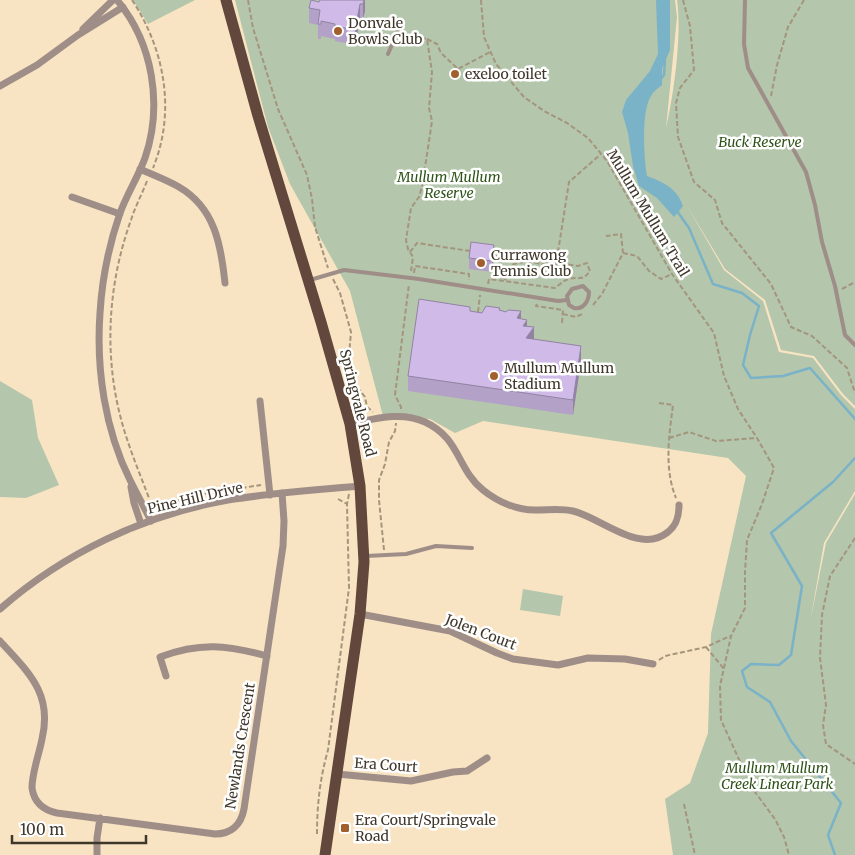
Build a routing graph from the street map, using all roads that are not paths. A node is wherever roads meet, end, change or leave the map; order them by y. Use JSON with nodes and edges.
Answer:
{"nodes":[{"id":1,"x":113,"y":0,"type":"edge"},
{"id":2,"x":117,"y":0,"type":"edge"},
{"id":3,"x":226,"y":0,"type":"edge"},
{"id":4,"x":745,"y":0,"type":"edge"},
{"id":5,"x":123,"y":7,"type":"junction"},
{"id":6,"x":399,"y":28,"type":"dead end"},
{"id":7,"x":78,"y":35,"type":"junction"},
{"id":8,"x":388,"y":54,"type":"dead end"},
{"id":9,"x":0,"y":86,"type":"edge"},
{"id":10,"x":140,"y":169,"type":"junction"},
{"id":11,"x":72,"y":196,"type":"dead end"},
{"id":12,"x":120,"y":214,"type":"junction"},
{"id":13,"x":308,"y":280,"type":"junction"},
{"id":14,"x":225,"y":283,"type":"dead end"},
{"id":15,"x":567,"y":300,"type":"junction"},
{"id":16,"x":855,"y":345,"type":"edge"},
{"id":17,"x":260,"y":401,"type":"dead end"},
{"id":18,"x":350,"y":424,"type":"junction"},
{"id":19,"x":129,"y":479,"type":"junction"},
{"id":20,"x":355,"y":486,"type":"junction"},
{"id":21,"x":282,"y":494,"type":"junction"},
{"id":22,"x":270,"y":495,"type":"junction"},
{"id":23,"x":679,"y":505,"type":"road end"},
{"id":24,"x":151,"y":520,"type":"junction"},
{"id":25,"x":141,"y":524,"type":"junction"},
{"id":26,"x":472,"y":548,"type":"dead end"},
{"id":27,"x":364,"y":556,"type":"junction"},
{"id":28,"x":0,"y":609,"type":"edge"},
{"id":29,"x":360,"y":614,"type":"junction"},
{"id":30,"x":0,"y":640,"type":"edge"},
{"id":31,"x":267,"y":656,"type":"junction"},
{"id":32,"x":653,"y":664,"type":"road end"},
{"id":33,"x":166,"y":676,"type":"dead end"},
{"id":34,"x":487,"y":758,"type":"dead end"},
{"id":35,"x":338,"y":774,"type":"junction"},
{"id":36,"x":100,"y":818,"type":"junction"},
{"id":37,"x":97,"y":855,"type":"edge"},
{"id":38,"x":325,"y":855,"type":"edge"}],
"edges":[{"from":1,"to":7,"type":"street"},
{"from":2,"to":5,"type":"street"},
{"from":3,"to":13,"type":"main road","name":"Springvale Road"},
{"from":4,"to":16,"type":"lane"},
{"from":5,"to":7,"type":"street"},
{"from":5,"to":10,"type":"street"},
{"from":6,"to":8,"type":"lane"},
{"from":7,"to":9,"type":"street"},
{"from":10,"to":12,"type":"street"},
{"from":10,"to":14,"type":"street"},
{"from":11,"to":12,"type":"street"},
{"from":12,"to":19,"type":"street"},
{"from":13,"to":15,"type":"lane"},
{"from":13,"to":18,"type":"main road","name":"Springvale Road"},
{"from":15,"to":15,"type":"lane"},
{"from":17,"to":22,"type":"street"},
{"from":18,"to":20,"type":"main road","name":"Springvale Road"},
{"from":18,"to":23,"type":"street"},
{"from":19,"to":24,"type":"street"},
{"from":19,"to":25,"type":"street"},
{"from":20,"to":21,"type":"street","name":"Pine Hill Drive"},
{"from":20,"to":27,"type":"main road","name":"Springvale Road"},
{"from":21,"to":22,"type":"street","name":"Pine Hill Drive"},
{"from":21,"to":31,"type":"street","name":"Newlands Crescent"},
{"from":22,"to":24,"type":"street","name":"Pine Hill Drive"},
{"from":24,"to":25,"type":"street","name":"Pine Hill Drive"},
{"from":25,"to":28,"type":"street","name":"Pine Hill Drive"},
{"from":26,"to":27,"type":"lane"},
{"from":27,"to":29,"type":"main road","name":"Springvale Road"},
{"from":29,"to":32,"type":"street","name":"Jolen Court"},
{"from":29,"to":35,"type":"main road","name":"Springvale Road"},
{"from":30,"to":36,"type":"street","name":"Newlands Crescent"},
{"from":31,"to":33,"type":"street"},
{"from":31,"to":36,"type":"street","name":"Newlands Crescent"},
{"from":34,"to":35,"type":"street","name":"Era Court"},
{"from":35,"to":38,"type":"main road","name":"Springvale Road"},
{"from":36,"to":37,"type":"street"}]}
